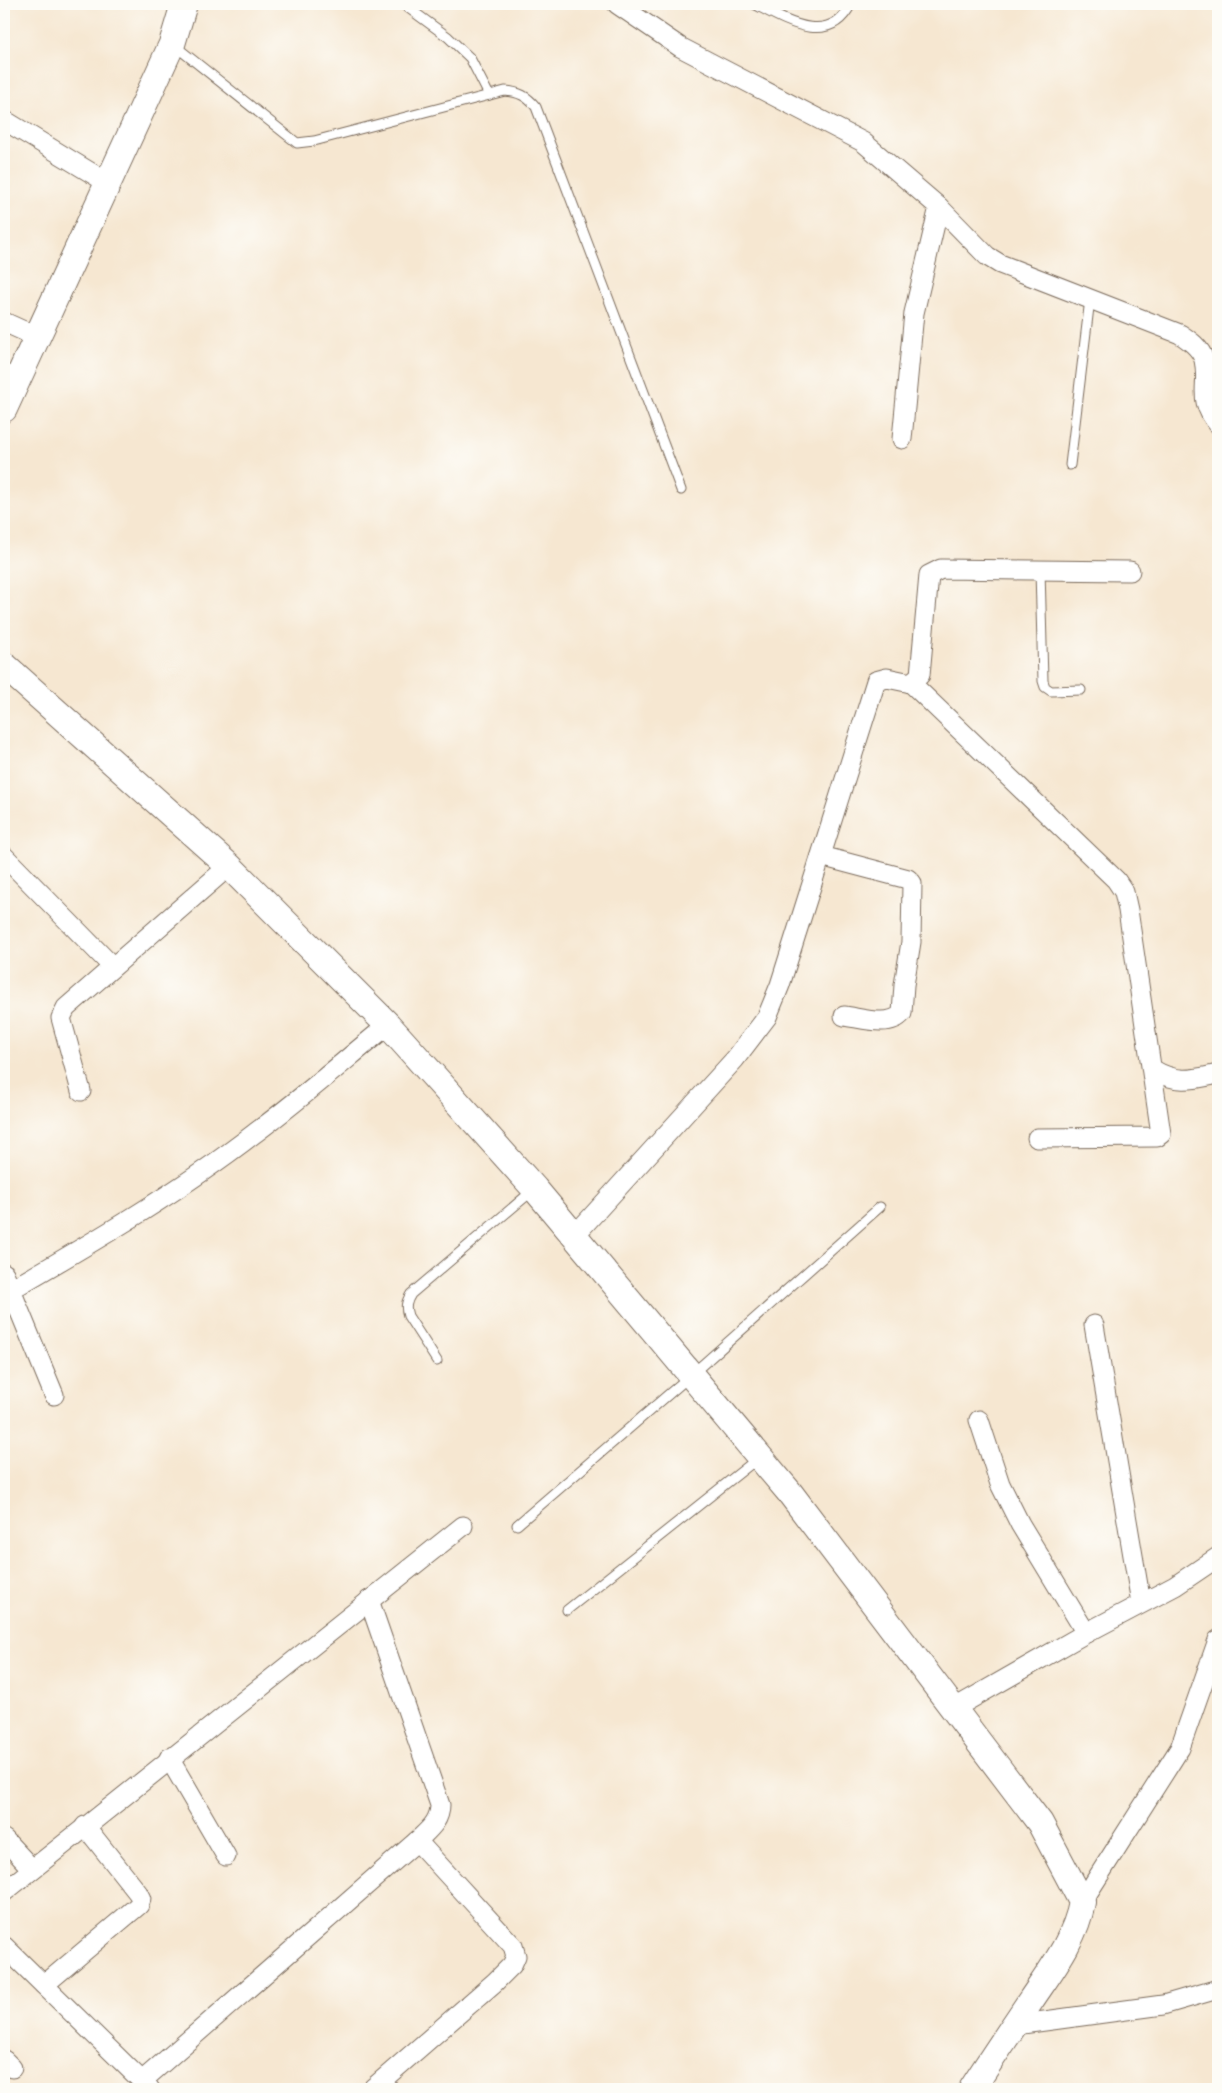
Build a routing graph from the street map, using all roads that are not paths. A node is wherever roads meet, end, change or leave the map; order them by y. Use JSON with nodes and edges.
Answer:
{"nodes":[{"id":1,"x":184,"y":4,"type":"edge"},
{"id":2,"x":403,"y":4,"type":"edge"},
{"id":3,"x":617,"y":4,"type":"edge"},
{"id":4,"x":754,"y":4,"type":"edge"},
{"id":5,"x":851,"y":4,"type":"edge"},
{"id":6,"x":172,"y":44,"type":"junction"},
{"id":7,"x":489,"y":95,"type":"junction"},
{"id":8,"x":4,"y":120,"type":"edge"},
{"id":9,"x":108,"y":183,"type":"junction"},
{"id":10,"x":939,"y":207,"type":"junction"},
{"id":11,"x":1090,"y":299,"type":"junction"},
{"id":12,"x":4,"y":322,"type":"edge"},
{"id":13,"x":37,"y":337,"type":"junction"},
{"id":14,"x":4,"y":409,"type":"edge"},
{"id":15,"x":1218,"y":424,"type":"edge"},
{"id":16,"x":902,"y":439,"type":"dead end"},
{"id":17,"x":1070,"y":465,"type":"dead end"},
{"id":18,"x":681,"y":490,"type":"dead end"},
{"id":19,"x":1040,"y":570,"type":"junction"},
{"id":20,"x":1130,"y":571,"type":"dead end"},
{"id":21,"x":4,"y":665,"type":"edge"},
{"id":22,"x":911,"y":683,"type":"junction"},
{"id":23,"x":1081,"y":690,"type":"dead end"},
{"id":24,"x":4,"y":856,"type":"edge"},
{"id":25,"x":821,"y":856,"type":"junction"},
{"id":26,"x":229,"y":866,"type":"junction"},
{"id":27,"x":112,"y":966,"type":"junction"},
{"id":28,"x":844,"y":1016,"type":"dead end"},
{"id":29,"x":388,"y":1025,"type":"junction"},
{"id":30,"x":1152,"y":1069,"type":"junction"},
{"id":31,"x":1218,"y":1074,"type":"edge"},
{"id":32,"x":81,"y":1091,"type":"dead end"},
{"id":33,"x":1038,"y":1138,"type":"dead end"},
{"id":34,"x":535,"y":1189,"type":"junction"},
{"id":35,"x":880,"y":1207,"type":"dead end"},
{"id":36,"x":574,"y":1236,"type":"junction"},
{"id":37,"x":8,"y":1281,"type":"edge"},
{"id":38,"x":1094,"y":1325,"type":"dead end"},
{"id":39,"x":437,"y":1361,"type":"dead end"},
{"id":40,"x":691,"y":1375,"type":"junction"},
{"id":41,"x":54,"y":1395,"type":"dead end"},
{"id":42,"x":979,"y":1420,"type":"dead end"},
{"id":43,"x":760,"y":1457,"type":"junction"},
{"id":44,"x":517,"y":1525,"type":"dead end"},
{"id":45,"x":463,"y":1526,"type":"dead end"},
{"id":46,"x":1218,"y":1557,"type":"edge"},
{"id":47,"x":369,"y":1600,"type":"junction"},
{"id":48,"x":1141,"y":1603,"type":"junction"},
{"id":49,"x":567,"y":1610,"type":"dead end"},
{"id":50,"x":1086,"y":1632,"type":"junction"},
{"id":51,"x":1218,"y":1640,"type":"edge"},
{"id":52,"x":953,"y":1708,"type":"junction"},
{"id":53,"x":169,"y":1758,"type":"junction"},
{"id":54,"x":85,"y":1826,"type":"junction"},
{"id":55,"x":4,"y":1839,"type":"edge"},
{"id":56,"x":417,"y":1841,"type":"junction"},
{"id":57,"x":226,"y":1856,"type":"dead end"},
{"id":58,"x":32,"y":1869,"type":"junction"},
{"id":59,"x":4,"y":1892,"type":"edge"},
{"id":60,"x":1082,"y":1902,"type":"junction"},
{"id":61,"x":4,"y":1946,"type":"edge"},
{"id":62,"x":44,"y":1985,"type":"junction"},
{"id":63,"x":1218,"y":1989,"type":"edge"},
{"id":64,"x":1014,"y":2024,"type":"junction"},
{"id":65,"x":146,"y":2085,"type":"edge"},
{"id":66,"x":372,"y":2089,"type":"edge"},
{"id":67,"x":972,"y":2089,"type":"edge"}],
"edges":[{"from":1,"to":6,"type":"main road"},
{"from":2,"to":7,"type":"lane"},
{"from":3,"to":10,"type":"street"},
{"from":4,"to":5,"type":"lane"},
{"from":6,"to":7,"type":"lane"},
{"from":6,"to":9,"type":"main road"},
{"from":7,"to":18,"type":"lane"},
{"from":8,"to":9,"type":"street"},
{"from":9,"to":13,"type":"main road"},
{"from":10,"to":11,"type":"street"},
{"from":10,"to":16,"type":"street"},
{"from":11,"to":15,"type":"street"},
{"from":11,"to":17,"type":"lane"},
{"from":12,"to":13,"type":"street"},
{"from":13,"to":14,"type":"main road"},
{"from":19,"to":20,"type":"street"},
{"from":19,"to":22,"type":"street"},
{"from":19,"to":23,"type":"lane"},
{"from":21,"to":26,"type":"main road"},
{"from":22,"to":25,"type":"street"},
{"from":22,"to":30,"type":"street"},
{"from":24,"to":27,"type":"street"},
{"from":25,"to":28,"type":"street"},
{"from":25,"to":36,"type":"street"},
{"from":26,"to":27,"type":"street"},
{"from":26,"to":29,"type":"main road"},
{"from":27,"to":32,"type":"street"},
{"from":29,"to":34,"type":"main road"},
{"from":29,"to":37,"type":"street"},
{"from":30,"to":31,"type":"street"},
{"from":30,"to":33,"type":"street"},
{"from":34,"to":36,"type":"main road"},
{"from":34,"to":39,"type":"lane"},
{"from":35,"to":40,"type":"lane"},
{"from":36,"to":40,"type":"main road"},
{"from":37,"to":41,"type":"street"},
{"from":38,"to":48,"type":"street"},
{"from":40,"to":43,"type":"main road"},
{"from":40,"to":44,"type":"lane"},
{"from":42,"to":50,"type":"street"},
{"from":43,"to":49,"type":"lane"},
{"from":43,"to":52,"type":"main road"},
{"from":45,"to":47,"type":"street"},
{"from":46,"to":48,"type":"street"},
{"from":47,"to":53,"type":"street"},
{"from":47,"to":56,"type":"street"},
{"from":48,"to":50,"type":"street"},
{"from":50,"to":52,"type":"street"},
{"from":51,"to":60,"type":"street"},
{"from":52,"to":60,"type":"main road"},
{"from":53,"to":54,"type":"street"},
{"from":53,"to":57,"type":"street"},
{"from":54,"to":58,"type":"street"},
{"from":54,"to":62,"type":"street"},
{"from":55,"to":58,"type":"street"},
{"from":56,"to":65,"type":"street"},
{"from":56,"to":66,"type":"street"},
{"from":58,"to":59,"type":"street"},
{"from":60,"to":64,"type":"main road"},
{"from":61,"to":62,"type":"street"},
{"from":62,"to":65,"type":"street"},
{"from":63,"to":64,"type":"street"},
{"from":64,"to":67,"type":"main road"}]}
